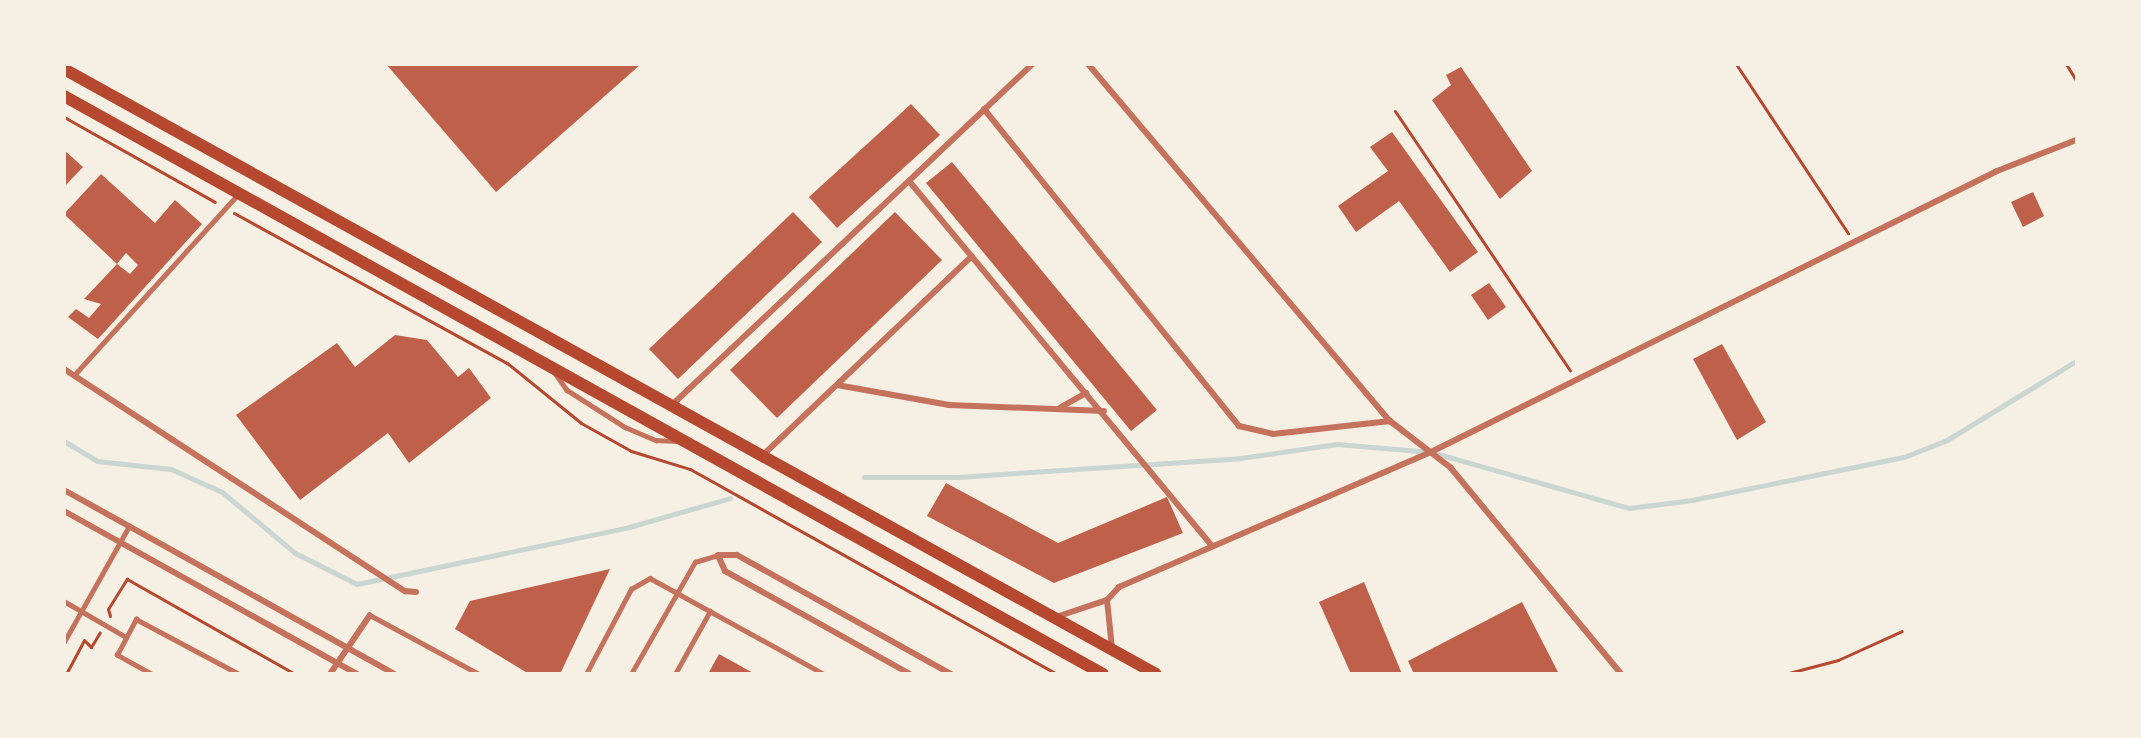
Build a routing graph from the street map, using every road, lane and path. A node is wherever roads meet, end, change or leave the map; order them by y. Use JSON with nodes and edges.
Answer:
{"nodes":[{"id":1,"x":1033,"y":64,"type":"edge"},
{"id":2,"x":1088,"y":64,"type":"edge"},
{"id":3,"x":1736,"y":64,"type":"edge"},
{"id":4,"x":2067,"y":64,"type":"edge"},
{"id":5,"x":64,"y":69,"type":"edge"},
{"id":6,"x":2076,"y":80,"type":"edge"},
{"id":7,"x":64,"y":96,"type":"edge"},
{"id":8,"x":984,"y":110,"type":"junction"},
{"id":9,"x":1395,"y":111,"type":"dead end"},
{"id":10,"x":2076,"y":140,"type":"edge"},
{"id":11,"x":909,"y":181,"type":"junction"},
{"id":12,"x":240,"y":192,"type":"junction"},
{"id":13,"x":1854,"y":243,"type":"junction"},
{"id":14,"x":972,"y":256,"type":"junction"},
{"id":15,"x":548,"y":364,"type":"junction"},
{"id":16,"x":64,"y":369,"type":"edge"},
{"id":17,"x":74,"y":375,"type":"junction"},
{"id":18,"x":1578,"y":382,"type":"junction"},
{"id":19,"x":837,"y":384,"type":"junction"},
{"id":20,"x":1086,"y":393,"type":"junction"},
{"id":21,"x":674,"y":403,"type":"junction"},
{"id":22,"x":1060,"y":408,"type":"junction"},
{"id":23,"x":1104,"y":411,"type":"junction"},
{"id":24,"x":1389,"y":421,"type":"junction"},
{"id":25,"x":687,"y":441,"type":"junction"},
{"id":26,"x":1431,"y":452,"type":"junction"},
{"id":27,"x":764,"y":454,"type":"junction"},
{"id":28,"x":64,"y":490,"type":"edge"},
{"id":29,"x":64,"y":511,"type":"edge"},
{"id":30,"x":129,"y":526,"type":"junction"},
{"id":31,"x":120,"y":542,"type":"junction"},
{"id":32,"x":1211,"y":545,"type":"junction"},
{"id":33,"x":718,"y":555,"type":"junction"},
{"id":34,"x":416,"y":592,"type":"dead end"},
{"id":35,"x":677,"y":593,"type":"junction"},
{"id":36,"x":1107,"y":600,"type":"junction"},
{"id":37,"x":64,"y":601,"type":"edge"},
{"id":38,"x":82,"y":611,"type":"junction"},
{"id":39,"x":710,"y":611,"type":"junction"},
{"id":40,"x":370,"y":615,"type":"joint"},
{"id":41,"x":1056,"y":617,"type":"junction"},
{"id":42,"x":1902,"y":631,"type":"dead end"},
{"id":43,"x":126,"y":637,"type":"junction"},
{"id":44,"x":64,"y":642,"type":"edge"},
{"id":45,"x":346,"y":646,"type":"junction"},
{"id":46,"x":1112,"y":649,"type":"junction"},
{"id":47,"x":336,"y":663,"type":"junction"},
{"id":48,"x":151,"y":674,"type":"edge"},
{"id":49,"x":239,"y":674,"type":"edge"},
{"id":50,"x":330,"y":674,"type":"edge"},
{"id":51,"x":357,"y":674,"type":"edge"},
{"id":52,"x":394,"y":674,"type":"edge"},
{"id":53,"x":479,"y":674,"type":"edge"},
{"id":54,"x":585,"y":674,"type":"edge"},
{"id":55,"x":631,"y":674,"type":"edge"},
{"id":56,"x":675,"y":674,"type":"edge"},
{"id":57,"x":824,"y":674,"type":"edge"},
{"id":58,"x":910,"y":674,"type":"edge"},
{"id":59,"x":951,"y":674,"type":"edge"},
{"id":60,"x":1103,"y":674,"type":"edge"},
{"id":61,"x":1156,"y":674,"type":"edge"},
{"id":62,"x":1621,"y":674,"type":"edge"},
{"id":63,"x":1785,"y":674,"type":"edge"}],
"edges":[{"from":1,"to":8,"type":"street"},
{"from":2,"to":24,"type":"street"},
{"from":3,"to":13,"type":"path"},
{"from":4,"to":6,"type":"path"},
{"from":5,"to":21,"type":"main road"},
{"from":7,"to":12,"type":"main road"},
{"from":8,"to":11,"type":"street"},
{"from":8,"to":24,"type":"street"},
{"from":9,"to":18,"type":"path"},
{"from":10,"to":13,"type":"street"},
{"from":11,"to":14,"type":"street"},
{"from":11,"to":21,"type":"street"},
{"from":12,"to":15,"type":"main road"},
{"from":12,"to":17,"type":"street"},
{"from":13,"to":18,"type":"street"},
{"from":14,"to":19,"type":"street"},
{"from":14,"to":20,"type":"street"},
{"from":15,"to":25,"type":"main road"},
{"from":15,"to":25,"type":"lane"},
{"from":16,"to":17,"type":"street"},
{"from":17,"to":34,"type":"street"},
{"from":18,"to":26,"type":"street"},
{"from":19,"to":22,"type":"street"},
{"from":19,"to":27,"type":"street"},
{"from":20,"to":22,"type":"street"},
{"from":20,"to":23,"type":"street"},
{"from":21,"to":27,"type":"main road"},
{"from":22,"to":23,"type":"street"},
{"from":23,"to":32,"type":"street"},
{"from":24,"to":26,"type":"street"},
{"from":25,"to":60,"type":"main road"},
{"from":26,"to":32,"type":"street"},
{"from":26,"to":62,"type":"street"},
{"from":27,"to":41,"type":"main road"},
{"from":28,"to":30,"type":"street"},
{"from":29,"to":31,"type":"street"},
{"from":30,"to":31,"type":"lane"},
{"from":30,"to":45,"type":"street"},
{"from":31,"to":38,"type":"lane"},
{"from":31,"to":47,"type":"street"},
{"from":32,"to":36,"type":"street"},
{"from":33,"to":35,"type":"lane"},
{"from":33,"to":58,"type":"street"},
{"from":33,"to":59,"type":"street"},
{"from":35,"to":39,"type":"lane"},
{"from":35,"to":54,"type":"lane"},
{"from":35,"to":55,"type":"lane"},
{"from":36,"to":41,"type":"street"},
{"from":36,"to":46,"type":"street"},
{"from":37,"to":38,"type":"lane"},
{"from":38,"to":43,"type":"lane"},
{"from":38,"to":44,"type":"lane"},
{"from":39,"to":56,"type":"lane"},
{"from":39,"to":57,"type":"lane"},
{"from":40,"to":45,"type":"street"},
{"from":40,"to":53,"type":"lane"},
{"from":41,"to":46,"type":"main road"},
{"from":42,"to":63,"type":"path"},
{"from":43,"to":48,"type":"lane"},
{"from":43,"to":49,"type":"lane"},
{"from":45,"to":47,"type":"street"},
{"from":45,"to":52,"type":"street"},
{"from":46,"to":61,"type":"main road"},
{"from":47,"to":50,"type":"street"},
{"from":47,"to":51,"type":"street"}]}
